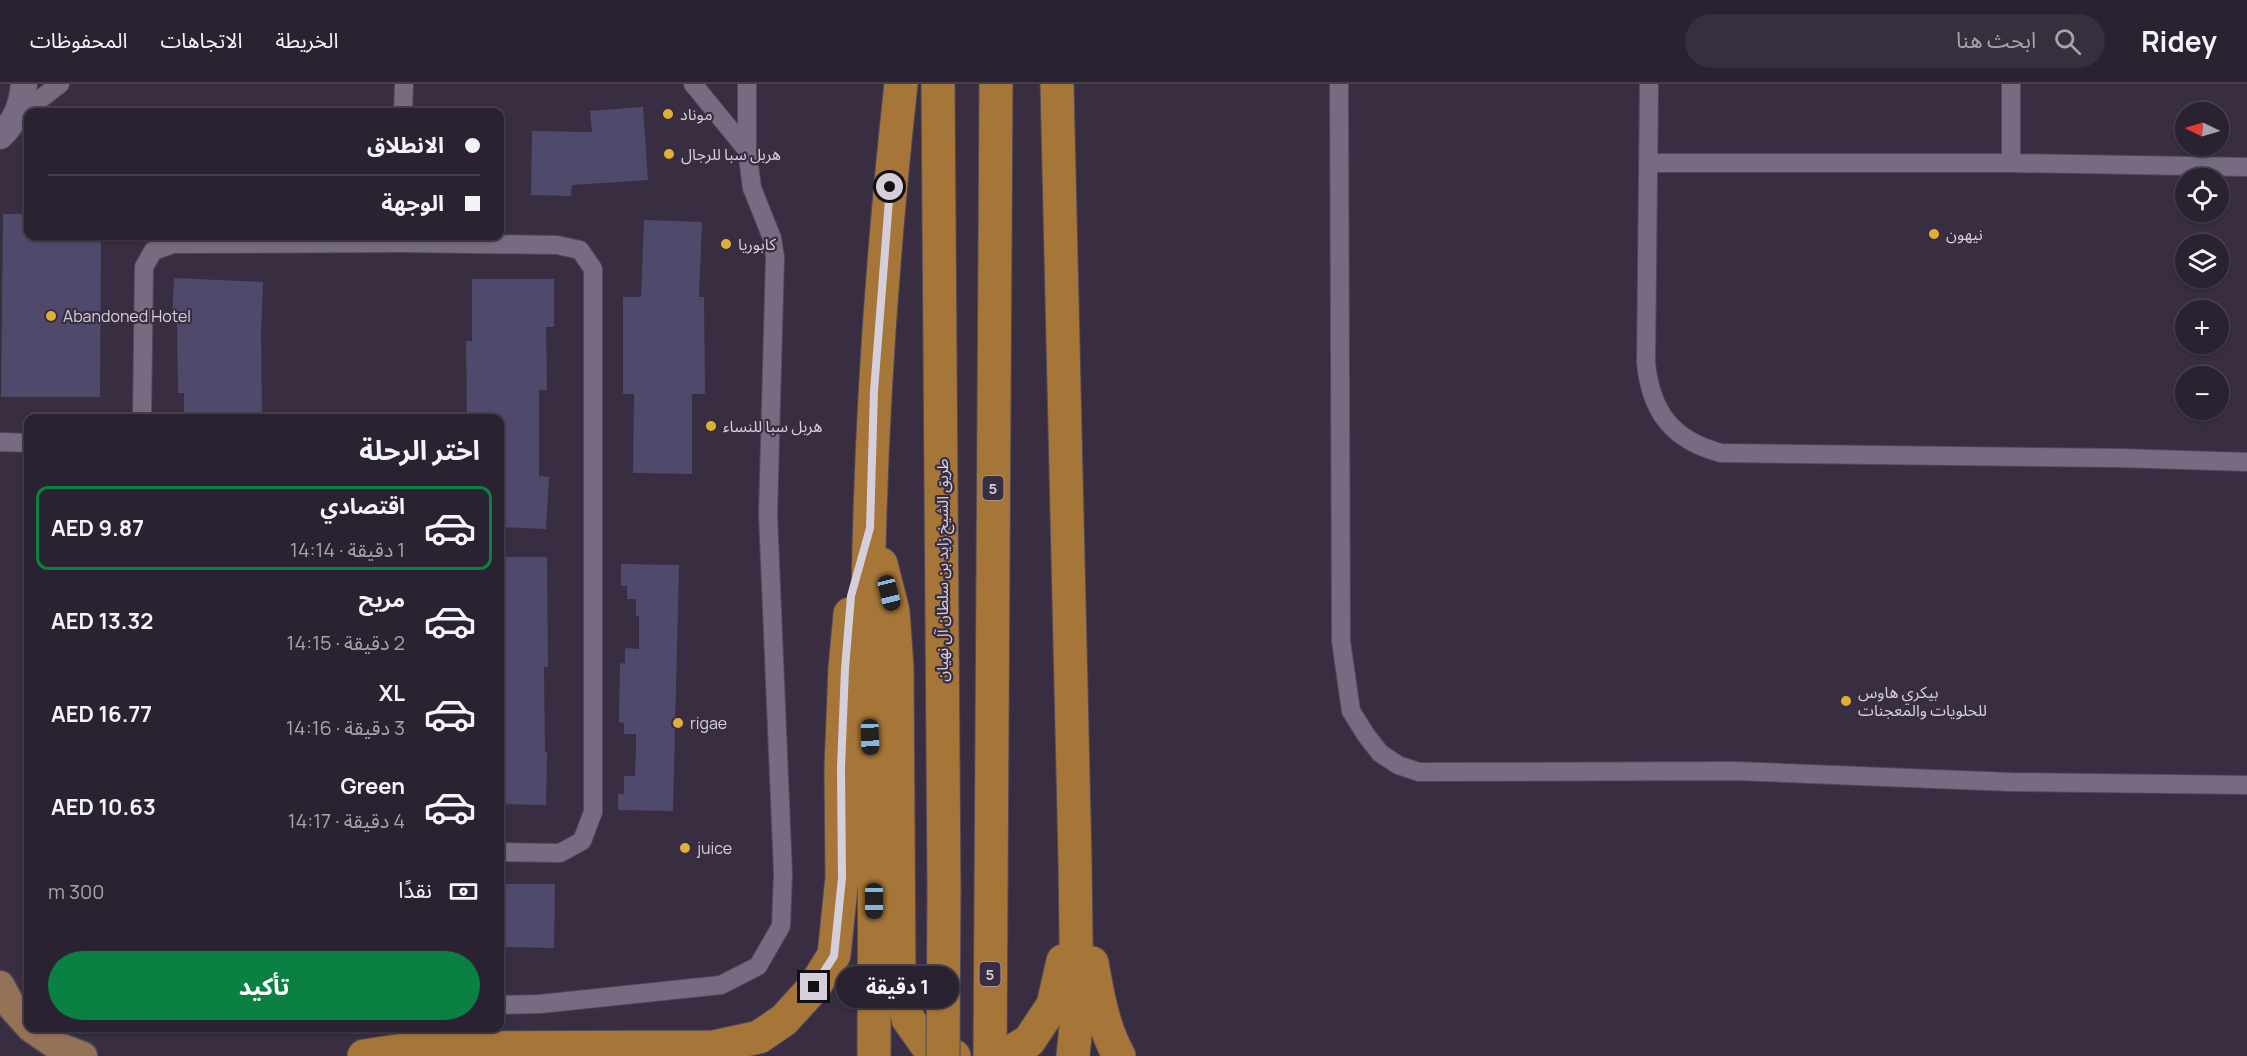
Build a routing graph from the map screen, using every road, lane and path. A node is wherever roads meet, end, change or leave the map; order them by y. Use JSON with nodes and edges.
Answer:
{"nodes":[{"id":1,"x":24,"y":84,"type":"edge"},
{"id":2,"x":60,"y":84,"type":"edge"},
{"id":3,"x":404,"y":84,"type":"edge"},
{"id":4,"x":693,"y":84,"type":"edge"},
{"id":5,"x":747,"y":84,"type":"edge"},
{"id":6,"x":901,"y":84,"type":"edge"},
{"id":7,"x":938,"y":84,"type":"edge"},
{"id":8,"x":996,"y":84,"type":"edge"},
{"id":9,"x":1057,"y":84,"type":"edge"},
{"id":10,"x":1339,"y":84,"type":"edge"},
{"id":11,"x":1649,"y":84,"type":"edge"},
{"id":12,"x":2011,"y":84,"type":"edge"},
{"id":13,"x":31,"y":108,"type":"edge"},
{"id":14,"x":403,"y":108,"type":"edge"},
{"id":15,"x":24,"y":114,"type":"edge"},
{"id":16,"x":8,"y":127,"type":"edge"},
{"id":17,"x":747,"y":150,"type":"junction"},
{"id":18,"x":1648,"y":163,"type":"junction"},
{"id":19,"x":2011,"y":163,"type":"junction"},
{"id":20,"x":2247,"y":167,"type":"edge"},
{"id":21,"x":355,"y":240,"type":"edge"},
{"id":22,"x":427,"y":240,"type":"edge"},
{"id":23,"x":142,"y":414,"type":"edge"},
{"id":24,"x":0,"y":442,"type":"edge"},
{"id":25,"x":24,"y":443,"type":"edge"},
{"id":26,"x":2247,"y":462,"type":"edge"},
{"id":27,"x":870,"y":528,"type":"junction"},
{"id":28,"x":2247,"y":785,"type":"edge"},
{"id":29,"x":504,"y":852,"type":"edge"},
{"id":30,"x":1075,"y":860,"type":"junction"},
{"id":31,"x":1075,"y":902,"type":"junction"},
{"id":32,"x":0,"y":985,"type":"edge"},
{"id":33,"x":504,"y":1005,"type":"edge"},
{"id":34,"x":24,"y":1020,"type":"edge"},
{"id":35,"x":38,"y":1032,"type":"edge"},
{"id":36,"x":83,"y":1056,"type":"edge"},
{"id":37,"x":364,"y":1056,"type":"edge"},
{"id":38,"x":874,"y":1056,"type":"edge"},
{"id":39,"x":943,"y":1056,"type":"edge"},
{"id":40,"x":954,"y":1056,"type":"edge"},
{"id":41,"x":990,"y":1056,"type":"edge"},
{"id":42,"x":1004,"y":1056,"type":"edge"},
{"id":43,"x":1073,"y":1056,"type":"edge"},
{"id":44,"x":1119,"y":1056,"type":"edge"}],
"edges":[{"from":1,"to":16,"type":"street"},
{"from":2,"to":13,"type":"street"},
{"from":3,"to":14,"type":"street"},
{"from":4,"to":17,"type":"street"},
{"from":5,"to":17,"type":"street"},
{"from":6,"to":27,"type":"highway"},
{"from":7,"to":39,"type":"highway","name":"طريق الشيخ زايد بن سلطان آل نهيان","bridge":true},
{"from":8,"to":41,"type":"highway","number":"5"},
{"from":9,"to":30,"type":"highway"},
{"from":10,"to":28,"type":"street"},
{"from":11,"to":18,"type":"street"},
{"from":12,"to":19,"type":"street"},
{"from":15,"to":16,"type":"street"},
{"from":17,"to":33,"type":"street"},
{"from":18,"to":19,"type":"street"},
{"from":18,"to":26,"type":"street"},
{"from":19,"to":20,"type":"street"},
{"from":21,"to":23,"type":"street"},
{"from":22,"to":29,"type":"street"},
{"from":24,"to":25,"type":"street"},
{"from":27,"to":37,"type":"highway"},
{"from":27,"to":38,"type":"highway"},
{"from":27,"to":40,"type":"highway"},
{"from":30,"to":31,"type":"highway"},
{"from":30,"to":44,"type":"highway"},
{"from":31,"to":42,"type":"highway"},
{"from":31,"to":43,"type":"highway"},
{"from":32,"to":34,"type":"main road"},
{"from":35,"to":36,"type":"main road"}]}
